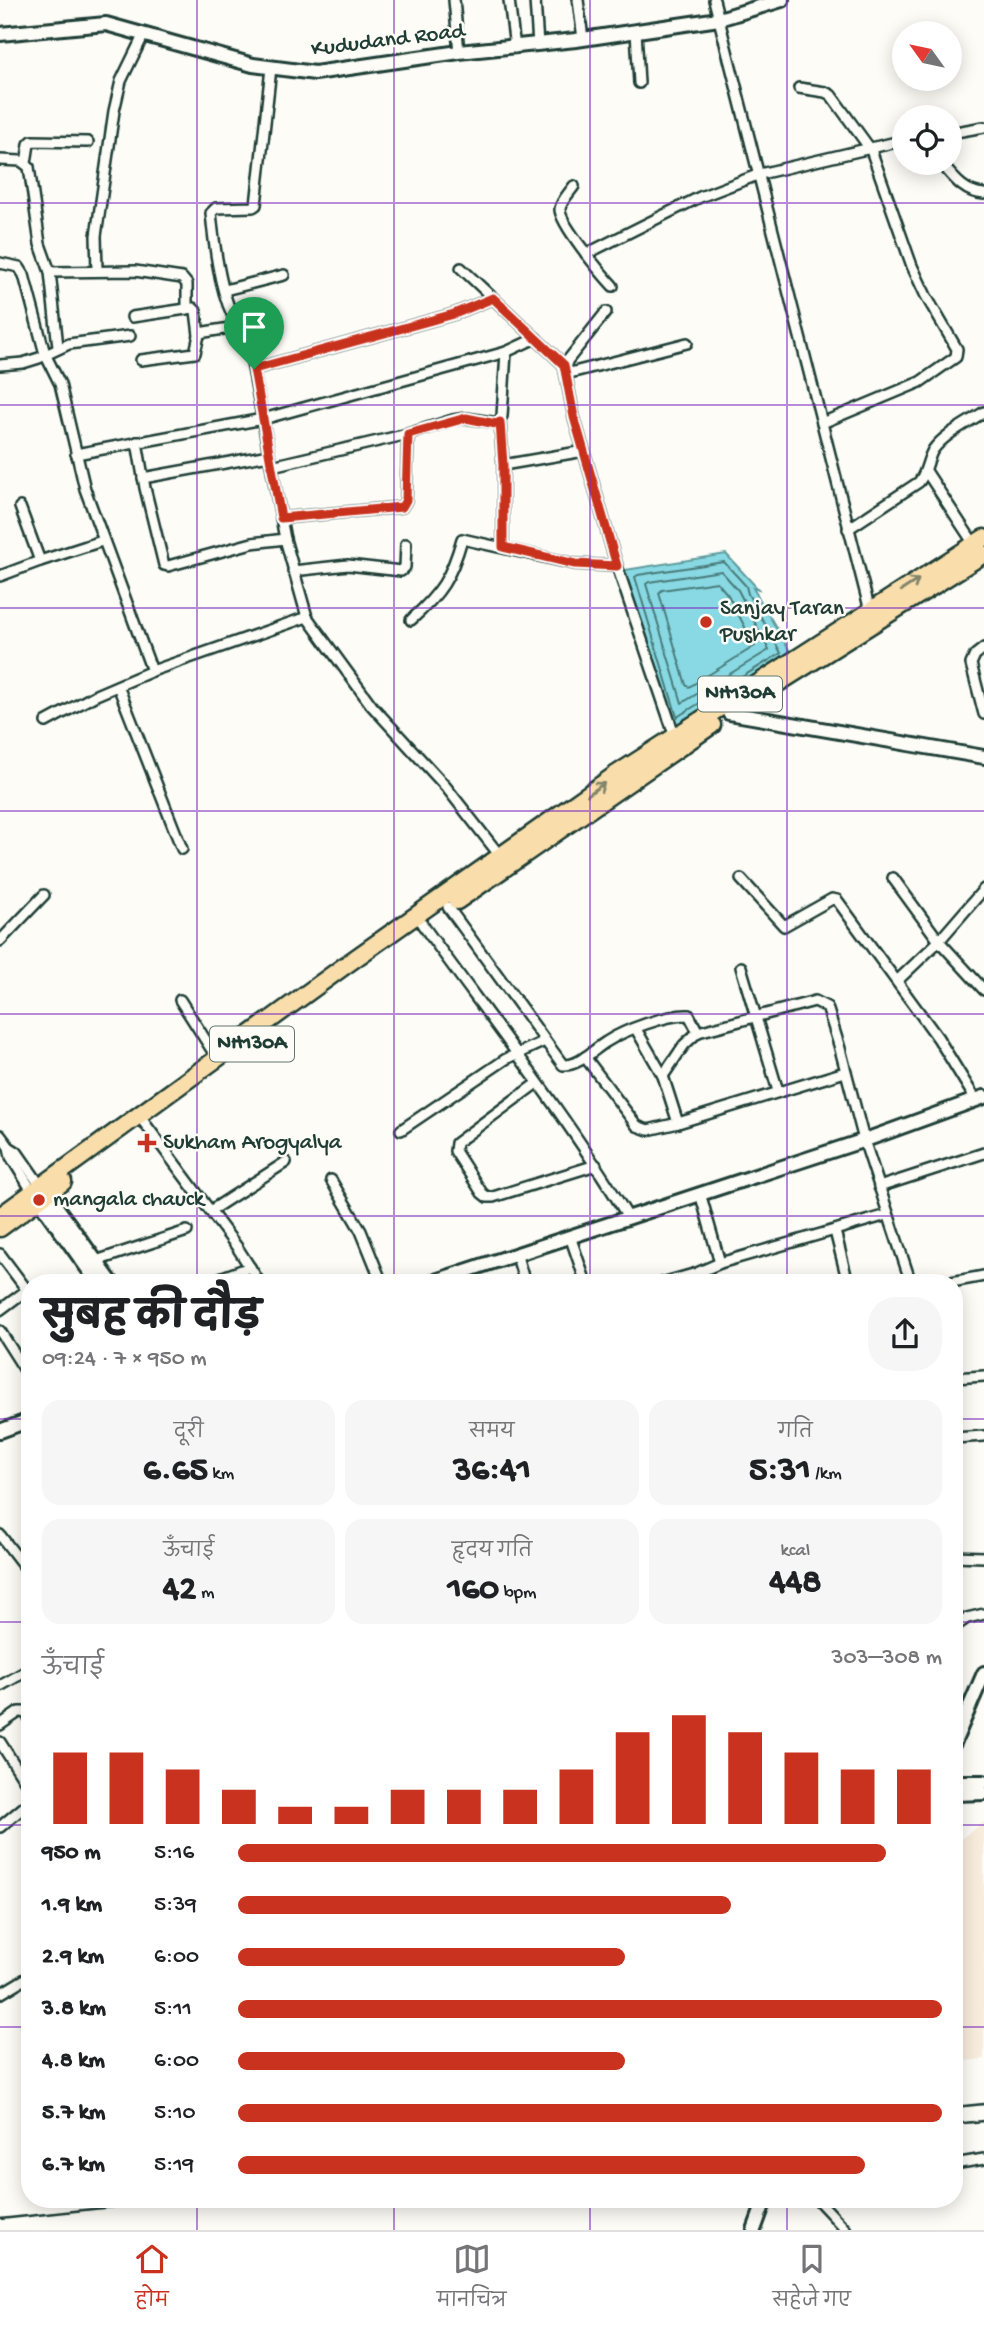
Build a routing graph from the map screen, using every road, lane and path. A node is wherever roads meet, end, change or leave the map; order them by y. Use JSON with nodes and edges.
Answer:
{"nodes":[{"id":1,"x":454,"y":0,"type":"edge"},
{"id":2,"x":509,"y":0,"type":"edge"},
{"id":3,"x":536,"y":0,"type":"edge"},
{"id":4,"x":578,"y":0,"type":"edge"},
{"id":5,"x":714,"y":0,"type":"edge"},
{"id":6,"x":782,"y":0,"type":"edge"},
{"id":7,"x":719,"y":19,"type":"junction"},
{"id":8,"x":636,"y":31,"type":"junction"},
{"id":9,"x":0,"y":34,"type":"edge"},
{"id":10,"x":144,"y":34,"type":"junction"},
{"id":11,"x":583,"y":39,"type":"junction"},
{"id":12,"x":538,"y":45,"type":"junction"},
{"id":13,"x":515,"y":48,"type":"junction"},
{"id":14,"x":459,"y":52,"type":"junction"},
{"id":15,"x":271,"y":68,"type":"junction"},
{"id":16,"x":639,"y":83,"type":"dead end"},
{"id":17,"x":799,"y":88,"type":"dead end"},
{"id":18,"x":984,"y":127,"type":"edge"},
{"id":19,"x":962,"y":131,"type":"edge"},
{"id":20,"x":88,"y":142,"type":"dead end"},
{"id":21,"x":892,"y":144,"type":"edge"},
{"id":22,"x":871,"y":150,"type":"junction"},
{"id":23,"x":0,"y":160,"type":"edge"},
{"id":24,"x":26,"y":163,"type":"junction"},
{"id":25,"x":760,"y":174,"type":"junction"},
{"id":26,"x":952,"y":175,"type":"edge"},
{"id":27,"x":574,"y":186,"type":"dead end"},
{"id":28,"x":984,"y":194,"type":"edge"},
{"id":29,"x":586,"y":254,"type":"junction"},
{"id":30,"x":0,"y":263,"type":"edge"},
{"id":31,"x":461,"y":268,"type":"dead end"},
{"id":32,"x":97,"y":270,"type":"junction"},
{"id":33,"x":50,"y":272,"type":"junction"},
{"id":34,"x":284,"y":275,"type":"dead end"},
{"id":35,"x":613,"y":286,"type":"dead end"},
{"id":36,"x":225,"y":290,"type":"junction"},
{"id":37,"x":493,"y":298,"type":"junction"},
{"id":38,"x":187,"y":309,"type":"junction"},
{"id":39,"x":606,"y":312,"type":"dead end"},
{"id":40,"x":132,"y":317,"type":"dead end"},
{"id":41,"x":242,"y":326,"type":"junction"},
{"id":42,"x":199,"y":333,"type":"junction"},
{"id":43,"x":130,"y":336,"type":"dead end"},
{"id":44,"x":536,"y":338,"type":"junction"},
{"id":45,"x":687,"y":343,"type":"dead end"},
{"id":46,"x":58,"y":348,"type":"junction"},
{"id":47,"x":506,"y":352,"type":"junction"},
{"id":48,"x":46,"y":355,"type":"junction"},
{"id":49,"x":141,"y":360,"type":"dead end"},
{"id":50,"x":0,"y":365,"type":"edge"},
{"id":51,"x":254,"y":369,"type":"junction"},
{"id":52,"x":565,"y":369,"type":"junction"},
{"id":53,"x":984,"y":412,"type":"edge"},
{"id":54,"x":263,"y":419,"type":"junction"},
{"id":55,"x":500,"y":422,"type":"junction"},
{"id":56,"x":822,"y":424,"type":"junction"},
{"id":57,"x":408,"y":434,"type":"junction"},
{"id":58,"x":137,"y":442,"type":"junction"},
{"id":59,"x":584,"y":451,"type":"junction"},
{"id":60,"x":76,"y":454,"type":"junction"},
{"id":61,"x":270,"y":455,"type":"junction"},
{"id":62,"x":503,"y":465,"type":"junction"},
{"id":63,"x":272,"y":466,"type":"junction"},
{"id":64,"x":926,"y":471,"type":"junction"},
{"id":65,"x":143,"y":478,"type":"junction"},
{"id":66,"x":20,"y":507,"type":"dead end"},
{"id":67,"x":281,"y":518,"type":"junction"},
{"id":68,"x":848,"y":529,"type":"junction"},
{"id":69,"x":285,"y":539,"type":"junction"},
{"id":70,"x":102,"y":541,"type":"junction"},
{"id":71,"x":406,"y":544,"type":"dead end"},
{"id":72,"x":981,"y":545,"type":"edge"},
{"id":73,"x":503,"y":547,"type":"junction"},
{"id":74,"x":40,"y":561,"type":"junction"},
{"id":75,"x":617,"y":566,"type":"junction"},
{"id":76,"x":293,"y":571,"type":"junction"},
{"id":77,"x":0,"y":576,"type":"edge"},
{"id":78,"x":870,"y":611,"type":"junction"},
{"id":79,"x":307,"y":617,"type":"junction"},
{"id":80,"x":411,"y":620,"type":"dead end"},
{"id":81,"x":984,"y":648,"type":"edge"},
{"id":82,"x":152,"y":671,"type":"junction"},
{"id":83,"x":117,"y":686,"type":"junction"},
{"id":84,"x":729,"y":713,"type":"junction"},
{"id":85,"x":984,"y":714,"type":"edge"},
{"id":86,"x":46,"y":722,"type":"dead end"},
{"id":87,"x":675,"y":737,"type":"junction"},
{"id":88,"x":984,"y":757,"type":"edge"},
{"id":89,"x":182,"y":849,"type":"dead end"},
{"id":90,"x":504,"y":862,"type":"junction"},
{"id":91,"x":893,"y":877,"type":"dead end"},
{"id":92,"x":741,"y":879,"type":"dead end"},
{"id":93,"x":984,"y":889,"type":"edge"},
{"id":94,"x":44,"y":895,"type":"dead end"},
{"id":95,"x":448,"y":907,"type":"junction"},
{"id":96,"x":422,"y":924,"type":"junction"},
{"id":97,"x":0,"y":941,"type":"edge"},
{"id":98,"x":939,"y":941,"type":"junction"},
{"id":99,"x":741,"y":967,"type":"dead end"},
{"id":100,"x":897,"y":981,"type":"junction"},
{"id":101,"x":984,"y":990,"type":"edge"},
{"id":102,"x":180,"y":1000,"type":"dead end"},
{"id":103,"x":756,"y":1017,"type":"junction"},
{"id":104,"x":280,"y":1019,"type":"junction"},
{"id":105,"x":636,"y":1029,"type":"junction"},
{"id":106,"x":698,"y":1032,"type":"junction"},
{"id":107,"x":545,"y":1041,"type":"junction"},
{"id":108,"x":515,"y":1055,"type":"junction"},
{"id":109,"x":585,"y":1057,"type":"junction"},
{"id":110,"x":217,"y":1058,"type":"junction"},
{"id":111,"x":845,"y":1072,"type":"junction"},
{"id":112,"x":663,"y":1076,"type":"junction"},
{"id":113,"x":537,"y":1083,"type":"junction"},
{"id":114,"x":778,"y":1091,"type":"junction"},
{"id":115,"x":980,"y":1099,"type":"edge"},
{"id":116,"x":143,"y":1121,"type":"junction"},
{"id":117,"x":678,"y":1123,"type":"junction"},
{"id":118,"x":401,"y":1130,"type":"dead end"},
{"id":119,"x":0,"y":1135,"type":"edge"},
{"id":120,"x":864,"y":1140,"type":"junction"},
{"id":121,"x":983,"y":1153,"type":"edge"},
{"id":122,"x":286,"y":1162,"type":"dead end"},
{"id":123,"x":596,"y":1164,"type":"junction"},
{"id":124,"x":984,"y":1166,"type":"edge"},
{"id":125,"x":331,"y":1180,"type":"dead end"},
{"id":126,"x":879,"y":1187,"type":"junction"},
{"id":127,"x":40,"y":1192,"type":"junction"},
{"id":128,"x":700,"y":1194,"type":"junction"},
{"id":129,"x":210,"y":1211,"type":"junction"},
{"id":130,"x":887,"y":1215,"type":"junction"},
{"id":131,"x":0,"y":1216,"type":"edge"},
{"id":132,"x":628,"y":1217,"type":"junction"},
{"id":133,"x":0,"y":1228,"type":"edge"},
{"id":134,"x":187,"y":1231,"type":"dead end"},
{"id":135,"x":835,"y":1231,"type":"junction"},
{"id":136,"x":570,"y":1236,"type":"junction"},
{"id":137,"x":0,"y":1254,"type":"edge"},
{"id":138,"x":516,"y":1254,"type":"junction"},
{"id":139,"x":96,"y":1261,"type":"junction"},
{"id":140,"x":720,"y":1263,"type":"junction"},
{"id":141,"x":250,"y":1267,"type":"junction"},
{"id":142,"x":92,"y":1274,"type":"edge"},
{"id":143,"x":105,"y":1274,"type":"edge"},
{"id":144,"x":231,"y":1274,"type":"edge"},
{"id":145,"x":254,"y":1274,"type":"edge"},
{"id":146,"x":378,"y":1274,"type":"edge"},
{"id":147,"x":456,"y":1274,"type":"edge"},
{"id":148,"x":522,"y":1274,"type":"edge"},
{"id":149,"x":583,"y":1274,"type":"edge"},
{"id":150,"x":704,"y":1274,"type":"edge"},
{"id":151,"x":846,"y":1274,"type":"edge"},
{"id":152,"x":908,"y":1274,"type":"edge"},
{"id":153,"x":984,"y":1276,"type":"edge"},
{"id":154,"x":963,"y":1280,"type":"edge"},
{"id":155,"x":21,"y":1282,"type":"edge"},
{"id":156,"x":21,"y":1296,"type":"edge"},
{"id":157,"x":0,"y":1310,"type":"edge"},
{"id":158,"x":0,"y":1331,"type":"edge"},
{"id":159,"x":21,"y":1364,"type":"edge"},
{"id":160,"x":984,"y":1376,"type":"edge"},
{"id":161,"x":963,"y":1377,"type":"edge"},
{"id":162,"x":21,"y":1423,"type":"edge"},
{"id":163,"x":0,"y":1431,"type":"edge"},
{"id":164,"x":984,"y":1436,"type":"edge"},
{"id":165,"x":963,"y":1437,"type":"edge"},
{"id":166,"x":0,"y":1535,"type":"edge"},
{"id":167,"x":963,"y":1556,"type":"edge"},
{"id":168,"x":984,"y":1557,"type":"edge"},
{"id":169,"x":21,"y":1562,"type":"edge"},
{"id":170,"x":984,"y":1614,"type":"edge"},
{"id":171,"x":963,"y":1621,"type":"edge"},
{"id":172,"x":21,"y":1674,"type":"edge"},
{"id":173,"x":984,"y":1674,"type":"edge"},
{"id":174,"x":0,"y":1686,"type":"edge"},
{"id":175,"x":21,"y":1712,"type":"edge"},
{"id":176,"x":963,"y":1722,"type":"edge"},
{"id":177,"x":0,"y":1726,"type":"edge"},
{"id":178,"x":0,"y":1742,"type":"edge"},
{"id":179,"x":21,"y":1774,"type":"edge"},
{"id":180,"x":963,"y":1782,"type":"edge"},
{"id":181,"x":984,"y":1782,"type":"edge"},
{"id":182,"x":984,"y":1793,"type":"edge"},
{"id":183,"x":963,"y":1794,"type":"edge"},
{"id":184,"x":21,"y":1810,"type":"edge"},
{"id":185,"x":0,"y":1827,"type":"edge"},
{"id":186,"x":21,"y":1981,"type":"edge"},
{"id":187,"x":0,"y":1994,"type":"edge"},
{"id":188,"x":984,"y":2159,"type":"edge"},
{"id":189,"x":963,"y":2162,"type":"edge"},
{"id":190,"x":762,"y":2208,"type":"edge"},
{"id":191,"x":825,"y":2208,"type":"edge"},
{"id":192,"x":754,"y":2230,"type":"edge"},
{"id":193,"x":846,"y":2230,"type":"edge"}],
"edges":[{"from":1,"to":14,"type":"street"},
{"from":2,"to":13,"type":"street"},
{"from":3,"to":12,"type":"street"},
{"from":4,"to":11,"type":"street"},
{"from":5,"to":7,"type":"street"},
{"from":6,"to":7,"type":"main road","name":"Kududand Road"},
{"from":7,"to":8,"type":"main road","name":"Kududand Road"},
{"from":7,"to":25,"type":"street"},
{"from":8,"to":11,"type":"main road","name":"Kududand Road"},
{"from":8,"to":16,"type":"street"},
{"from":9,"to":10,"type":"main road","name":"Kududand Road"},
{"from":10,"to":15,"type":"main road","name":"Kududand Road"},
{"from":10,"to":32,"type":"street"},
{"from":11,"to":12,"type":"main road","name":"Kududand Road"},
{"from":12,"to":13,"type":"main road","name":"Kududand Road"},
{"from":13,"to":14,"type":"main road","name":"Kududand Road"},
{"from":14,"to":15,"type":"main road","name":"Kududand Road"},
{"from":15,"to":36,"type":"street"},
{"from":17,"to":22,"type":"street"},
{"from":18,"to":19,"type":"street"},
{"from":20,"to":24,"type":"street"},
{"from":21,"to":22,"type":"street"},
{"from":22,"to":25,"type":"street"},
{"from":22,"to":56,"type":"street"},
{"from":23,"to":24,"type":"street"},
{"from":24,"to":33,"type":"street"},
{"from":25,"to":29,"type":"street"},
{"from":25,"to":56,"type":"street"},
{"from":26,"to":28,"type":"street"},
{"from":27,"to":29,"type":"street"},
{"from":29,"to":35,"type":"street"},
{"from":30,"to":48,"type":"street"},
{"from":31,"to":37,"type":"street"},
{"from":32,"to":33,"type":"street"},
{"from":32,"to":38,"type":"street"},
{"from":33,"to":46,"type":"street"},
{"from":34,"to":36,"type":"street"},
{"from":36,"to":41,"type":"street"},
{"from":37,"to":44,"type":"street"},
{"from":37,"to":51,"type":"street"},
{"from":38,"to":40,"type":"street"},
{"from":38,"to":42,"type":"street"},
{"from":39,"to":52,"type":"street"},
{"from":41,"to":42,"type":"street"},
{"from":41,"to":51,"type":"street"},
{"from":42,"to":49,"type":"street"},
{"from":43,"to":46,"type":"street"},
{"from":44,"to":47,"type":"street"},
{"from":44,"to":52,"type":"street"},
{"from":45,"to":52,"type":"street"},
{"from":46,"to":48,"type":"street"},
{"from":47,"to":54,"type":"street"},
{"from":47,"to":55,"type":"street"},
{"from":48,"to":50,"type":"street"},
{"from":48,"to":60,"type":"street"},
{"from":51,"to":54,"type":"street"},
{"from":52,"to":59,"type":"street"},
{"from":53,"to":64,"type":"street"},
{"from":54,"to":58,"type":"street"},
{"from":54,"to":61,"type":"street"},
{"from":55,"to":57,"type":"street"},
{"from":55,"to":62,"type":"street"},
{"from":56,"to":68,"type":"street"},
{"from":57,"to":63,"type":"street"},
{"from":57,"to":67,"type":"street"},
{"from":58,"to":60,"type":"street"},
{"from":58,"to":65,"type":"street"},
{"from":59,"to":62,"type":"street"},
{"from":59,"to":75,"type":"street"},
{"from":60,"to":70,"type":"street"},
{"from":61,"to":63,"type":"street"},
{"from":61,"to":65,"type":"street"},
{"from":62,"to":73,"type":"street"},
{"from":63,"to":67,"type":"street"},
{"from":64,"to":68,"type":"street"},
{"from":64,"to":72,"type":"street"},
{"from":65,"to":69,"type":"street"},
{"from":66,"to":74,"type":"street"},
{"from":67,"to":69,"type":"street"},
{"from":68,"to":78,"type":"street"},
{"from":69,"to":76,"type":"street"},
{"from":70,"to":74,"type":"street"},
{"from":70,"to":82,"type":"street"},
{"from":71,"to":76,"type":"street"},
{"from":78,"to":72,"type":"highway","number":"NH130A","one_way":true},
{"from":72,"to":84,"type":"highway","number":"NH130A"},
{"from":73,"to":75,"type":"street"},
{"from":73,"to":80,"type":"street"},
{"from":74,"to":77,"type":"street"},
{"from":75,"to":87,"type":"street"},
{"from":76,"to":79,"type":"street"},
{"from":78,"to":87,"type":"highway","number":"NH130A"},
{"from":79,"to":82,"type":"street"},
{"from":79,"to":90,"type":"street"},
{"from":81,"to":85,"type":"street"},
{"from":82,"to":83,"type":"street"},
{"from":83,"to":86,"type":"street"},
{"from":83,"to":89,"type":"street"},
{"from":84,"to":88,"type":"main road"},
{"from":84,"to":90,"type":"highway","number":"NH130A"},
{"from":90,"to":87,"type":"highway","number":"NH130A","one_way":true},
{"from":90,"to":95,"type":"highway","number":"NH130A"},
{"from":90,"to":104,"type":"highway","number":"NH130A"},
{"from":91,"to":98,"type":"street"},
{"from":92,"to":100,"type":"street"},
{"from":93,"to":98,"type":"street"},
{"from":94,"to":97,"type":"street"},
{"from":95,"to":96,"type":"highway","number":"NH130A"},
{"from":95,"to":107,"type":"street"},
{"from":96,"to":104,"type":"highway","number":"NH130A"},
{"from":96,"to":108,"type":"street"},
{"from":98,"to":100,"type":"street"},
{"from":98,"to":101,"type":"street"},
{"from":99,"to":103,"type":"street"},
{"from":100,"to":115,"type":"street"},
{"from":102,"to":110,"type":"street"},
{"from":103,"to":106,"type":"street"},
{"from":103,"to":111,"type":"street"},
{"from":103,"to":114,"type":"street"},
{"from":104,"to":110,"type":"highway","number":"NH130A"},
{"from":104,"to":116,"type":"highway","number":"NH130A"},
{"from":105,"to":106,"type":"street"},
{"from":105,"to":109,"type":"street"},
{"from":105,"to":112,"type":"street"},
{"from":106,"to":112,"type":"street"},
{"from":107,"to":108,"type":"street"},
{"from":107,"to":109,"type":"street"},
{"from":108,"to":113,"type":"street"},
{"from":108,"to":118,"type":"street"},
{"from":109,"to":117,"type":"street"},
{"from":110,"to":127,"type":"highway","number":"NH130A"},
{"from":111,"to":114,"type":"street"},
{"from":111,"to":120,"type":"street"},
{"from":112,"to":117,"type":"street"},
{"from":113,"to":123,"type":"street"},
{"from":113,"to":123,"type":"street"},
{"from":114,"to":117,"type":"street"},
{"from":115,"to":120,"type":"main road"},
{"from":116,"to":127,"type":"highway","number":"NH130A"},
{"from":116,"to":129,"type":"street"},
{"from":119,"to":127,"type":"street"},
{"from":120,"to":126,"type":"street"},
{"from":120,"to":128,"type":"main road"},
{"from":121,"to":124,"type":"street"},
{"from":121,"to":126,"type":"street"},
{"from":122,"to":129,"type":"street"},
{"from":123,"to":132,"type":"street"},
{"from":125,"to":146,"type":"street"},
{"from":126,"to":130,"type":"street"},
{"from":127,"to":131,"type":"highway","number":"NH130A"},
{"from":127,"to":133,"type":"highway","number":"NH130A"},
{"from":127,"to":139,"type":"main road"},
{"from":127,"to":142,"type":"main road"},
{"from":128,"to":132,"type":"main road"},
{"from":128,"to":140,"type":"street"},
{"from":129,"to":141,"type":"street"},
{"from":130,"to":135,"type":"street"},
{"from":130,"to":152,"type":"street"},
{"from":132,"to":136,"type":"main road"},
{"from":134,"to":139,"type":"street"},
{"from":135,"to":140,"type":"street"},
{"from":135,"to":151,"type":"street"},
{"from":136,"to":138,"type":"main road"},
{"from":136,"to":149,"type":"street"},
{"from":137,"to":155,"type":"street"},
{"from":138,"to":147,"type":"main road"},
{"from":138,"to":148,"type":"street"},
{"from":139,"to":143,"type":"main road"},
{"from":140,"to":150,"type":"street"},
{"from":141,"to":144,"type":"street"},
{"from":141,"to":145,"type":"street"},
{"from":153,"to":154,"type":"street"},
{"from":156,"to":157,"type":"street"},
{"from":158,"to":159,"type":"street"},
{"from":160,"to":161,"type":"street"},
{"from":162,"to":163,"type":"main road"},
{"from":164,"to":165,"type":"street"},
{"from":166,"to":169,"type":"street"},
{"from":167,"to":168,"type":"street"},
{"from":170,"to":171,"type":"street"},
{"from":172,"to":174,"type":"street"},
{"from":173,"to":176,"type":"main road"},
{"from":175,"to":177,"type":"street"},
{"from":178,"to":179,"type":"street"},
{"from":180,"to":181,"type":"main road"},
{"from":182,"to":183,"type":"main road"},
{"from":184,"to":185,"type":"street"},
{"from":186,"to":187,"type":"street"},
{"from":188,"to":189,"type":"street"},
{"from":190,"to":192,"type":"main road"},
{"from":191,"to":193,"type":"street"}]}
